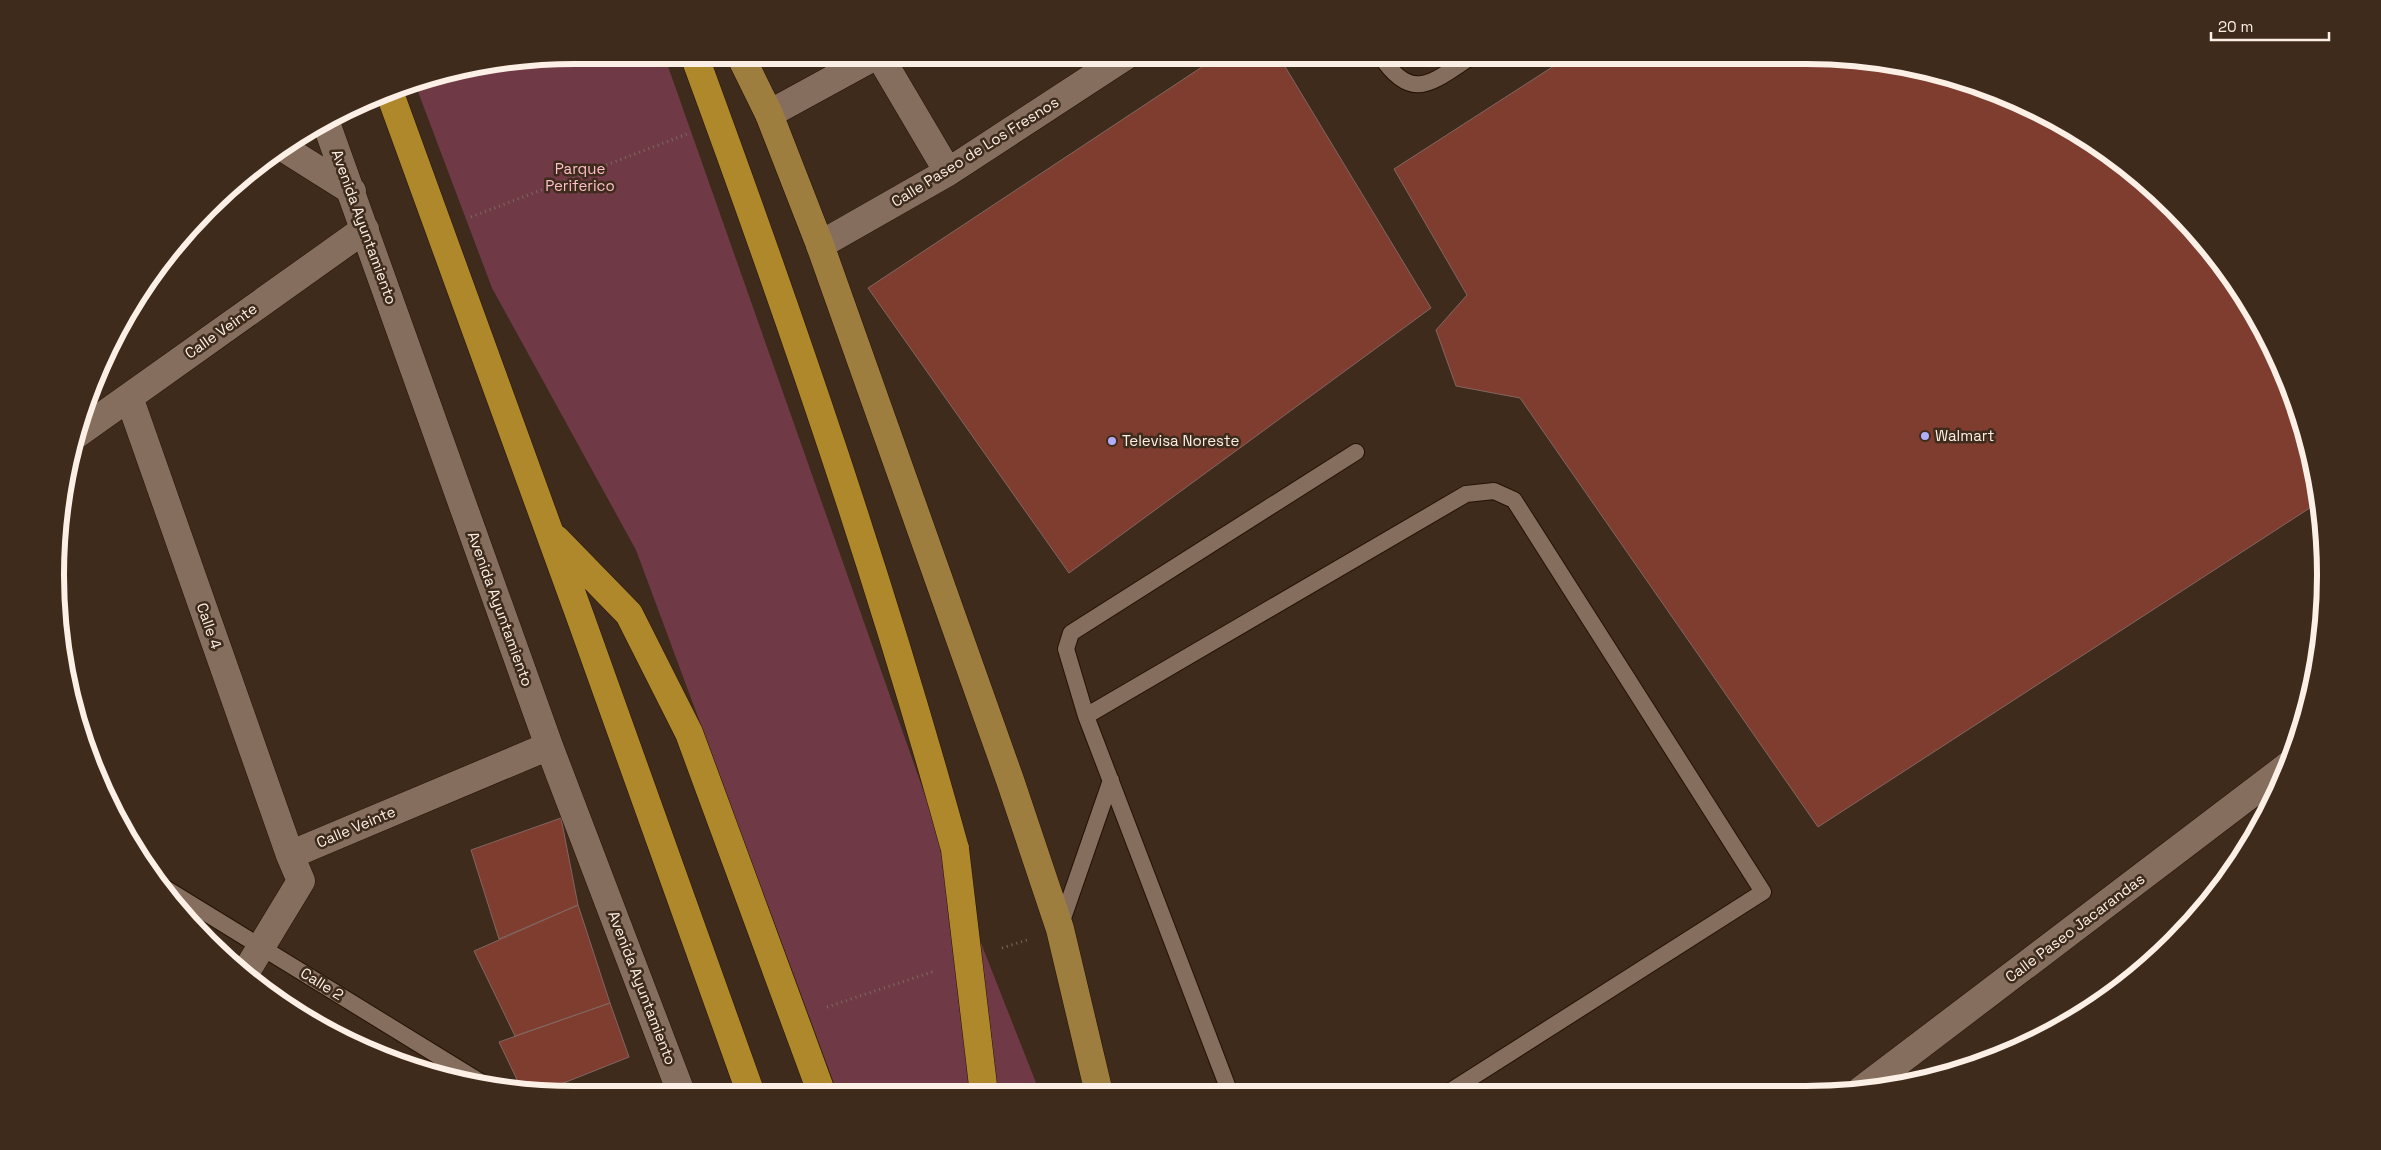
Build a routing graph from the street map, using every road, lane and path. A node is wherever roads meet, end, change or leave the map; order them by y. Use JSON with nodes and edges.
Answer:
{"nodes":[{"id":1,"x":697,"y":64,"type":"edge"},
{"id":2,"x":745,"y":64,"type":"edge"},
{"id":3,"x":862,"y":64,"type":"edge"},
{"id":4,"x":883,"y":64,"type":"edge"},
{"id":5,"x":1113,"y":64,"type":"edge"},
{"id":6,"x":1386,"y":64,"type":"edge"},
{"id":7,"x":1459,"y":64,"type":"edge"},
{"id":8,"x":392,"y":98,"type":"edge"},
{"id":9,"x":770,"y":114,"type":"junction"},
{"id":10,"x":718,"y":122,"type":"junction"},
{"id":11,"x":329,"y":127,"type":"edge"},
{"id":12,"x":289,"y":151,"type":"edge"},
{"id":13,"x":948,"y":172,"type":"junction"},
{"id":14,"x":352,"y":191,"type":"junction"},
{"id":15,"x":365,"y":229,"type":"junction"},
{"id":16,"x":440,"y":229,"type":"junction"},
{"id":17,"x":820,"y":245,"type":"junction"},
{"id":18,"x":129,"y":396,"type":"junction"},
{"id":19,"x":86,"y":428,"type":"edge"},
{"id":20,"x":1356,"y":452,"type":"dead end"},
{"id":21,"x":548,"y":530,"type":"junction"},
{"id":22,"x":1086,"y":716,"type":"junction"},
{"id":23,"x":549,"y":746,"type":"junction"},
{"id":24,"x":2276,"y":774,"type":"edge"},
{"id":25,"x":1111,"y":780,"type":"junction"},
{"id":26,"x":290,"y":855,"type":"junction"},
{"id":27,"x":176,"y":895,"type":"edge"},
{"id":28,"x":1060,"y":928,"type":"junction"},
{"id":29,"x":261,"y":946,"type":"junction"},
{"id":30,"x":996,"y":950,"type":"dead end"},
{"id":31,"x":248,"y":968,"type":"edge"},
{"id":32,"x":940,"y":969,"type":"dead end"},
{"id":33,"x":794,"y":1018,"type":"junction"},
{"id":34,"x":469,"y":1075,"type":"edge"},
{"id":35,"x":1870,"y":1082,"type":"edge"},
{"id":36,"x":679,"y":1086,"type":"edge"},
{"id":37,"x":748,"y":1086,"type":"edge"},
{"id":38,"x":819,"y":1086,"type":"edge"},
{"id":39,"x":983,"y":1086,"type":"edge"},
{"id":40,"x":1097,"y":1086,"type":"edge"},
{"id":41,"x":1227,"y":1086,"type":"edge"},
{"id":42,"x":1458,"y":1086,"type":"edge"}],
"edges":[{"from":1,"to":10,"type":"highway"},
{"from":2,"to":9,"type":"main road"},
{"from":3,"to":9,"type":"street"},
{"from":4,"to":13,"type":"street"},
{"from":5,"to":13,"type":"street","name":"Calle Paseo de Los Fresnos"},
{"from":6,"to":7,"type":"lane"},
{"from":8,"to":16,"type":"highway"},
{"from":9,"to":17,"type":"main road"},
{"from":10,"to":16,"type":"path"},
{"from":10,"to":39,"type":"highway","bridge":true},
{"from":11,"to":14,"type":"street","name":"Avenida Ayuntamiento"},
{"from":12,"to":14,"type":"street"},
{"from":13,"to":17,"type":"street","name":"Calle Paseo de Los Fresnos"},
{"from":14,"to":15,"type":"street","name":"Avenida Ayuntamiento"},
{"from":15,"to":18,"type":"street","name":"Calle Veinte"},
{"from":15,"to":23,"type":"street","name":"Avenida Ayuntamiento"},
{"from":16,"to":21,"type":"highway"},
{"from":17,"to":28,"type":"main road"},
{"from":18,"to":19,"type":"street","name":"Calle Veinte"},
{"from":18,"to":26,"type":"street","name":"Calle 4"},
{"from":20,"to":22,"type":"lane"},
{"from":21,"to":33,"type":"highway"},
{"from":21,"to":37,"type":"highway"},
{"from":22,"to":25,"type":"lane"},
{"from":22,"to":42,"type":"lane"},
{"from":23,"to":26,"type":"street","name":"Calle Veinte"},
{"from":23,"to":36,"type":"street","name":"Avenida Ayuntamiento"},
{"from":24,"to":35,"type":"street","name":"Calle Paseo Jacarandas"},
{"from":25,"to":28,"type":"lane"},
{"from":25,"to":41,"type":"lane"},
{"from":26,"to":29,"type":"street"},
{"from":27,"to":29,"type":"lane","name":"Calle 2"},
{"from":28,"to":30,"type":"path"},
{"from":28,"to":40,"type":"main road"},
{"from":29,"to":31,"type":"street"},
{"from":29,"to":34,"type":"lane","name":"Calle 2"},
{"from":32,"to":33,"type":"path"},
{"from":33,"to":38,"type":"highway"}]}
